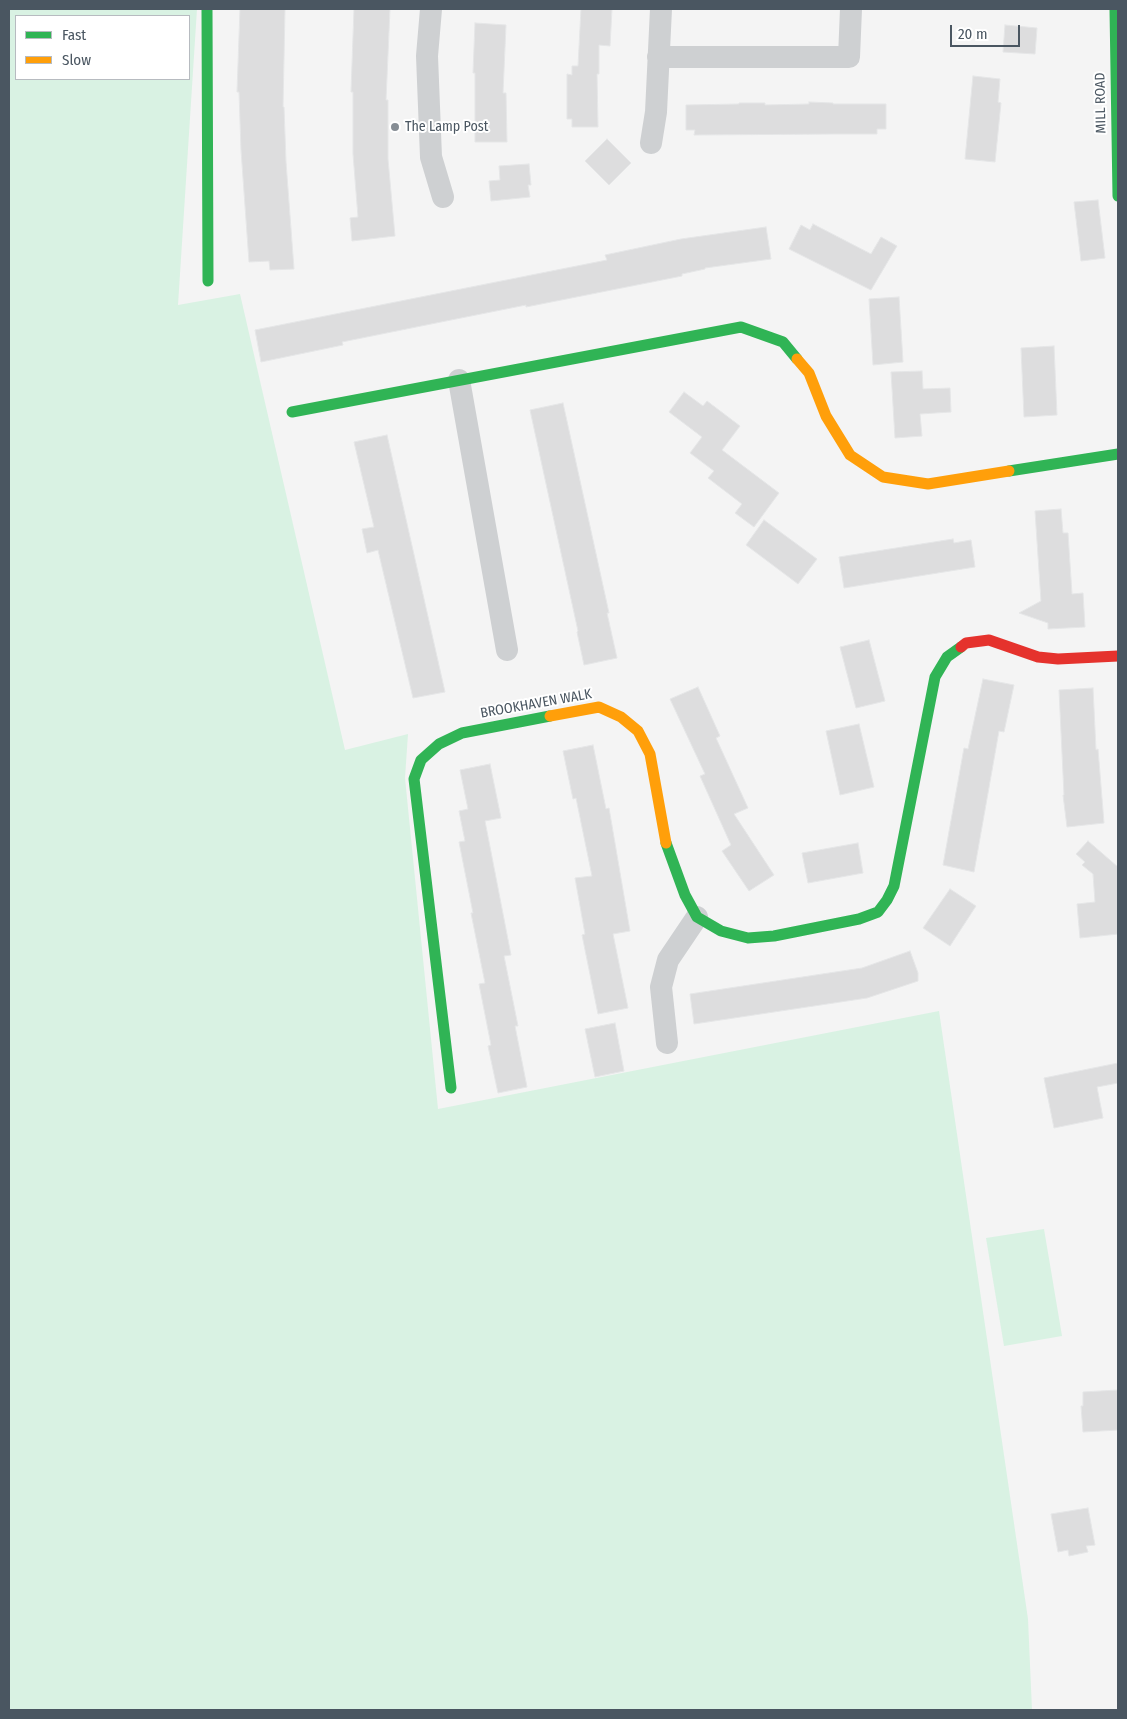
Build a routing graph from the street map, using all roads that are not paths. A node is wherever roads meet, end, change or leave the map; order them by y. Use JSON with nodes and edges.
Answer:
{"nodes":[{"id":1,"x":207,"y":9,"type":"edge"},
{"id":2,"x":431,"y":9,"type":"edge"},
{"id":3,"x":661,"y":9,"type":"edge"},
{"id":4,"x":851,"y":9,"type":"edge"},
{"id":5,"x":1115,"y":9,"type":"edge"},
{"id":6,"x":658,"y":57,"type":"junction"},
{"id":7,"x":651,"y":143,"type":"dead end"},
{"id":8,"x":1118,"y":196,"type":"edge"},
{"id":9,"x":443,"y":197,"type":"dead end"},
{"id":10,"x":208,"y":281,"type":"dead end"},
{"id":11,"x":459,"y":380,"type":"junction"},
{"id":12,"x":292,"y":412,"type":"dead end"},
{"id":13,"x":1118,"y":454,"type":"edge"},
{"id":14,"x":507,"y":650,"type":"dead end"},
{"id":15,"x":1118,"y":656,"type":"edge"},
{"id":16,"x":697,"y":917,"type":"junction"},
{"id":17,"x":667,"y":1043,"type":"dead end"},
{"id":18,"x":451,"y":1088,"type":"dead end"}],
"edges":[{"from":1,"to":10,"type":"street"},
{"from":2,"to":9,"type":"street"},
{"from":3,"to":6,"type":"street"},
{"from":4,"to":6,"type":"street"},
{"from":5,"to":8,"type":"street","name":"MILL ROAD"},
{"from":6,"to":7,"type":"street"},
{"from":11,"to":12,"type":"street"},
{"from":11,"to":13,"type":"street"},
{"from":11,"to":14,"type":"street"},
{"from":15,"to":16,"type":"street"},
{"from":16,"to":17,"type":"street"},
{"from":16,"to":18,"type":"street","name":"BROOKHAVEN WALK"}]}
